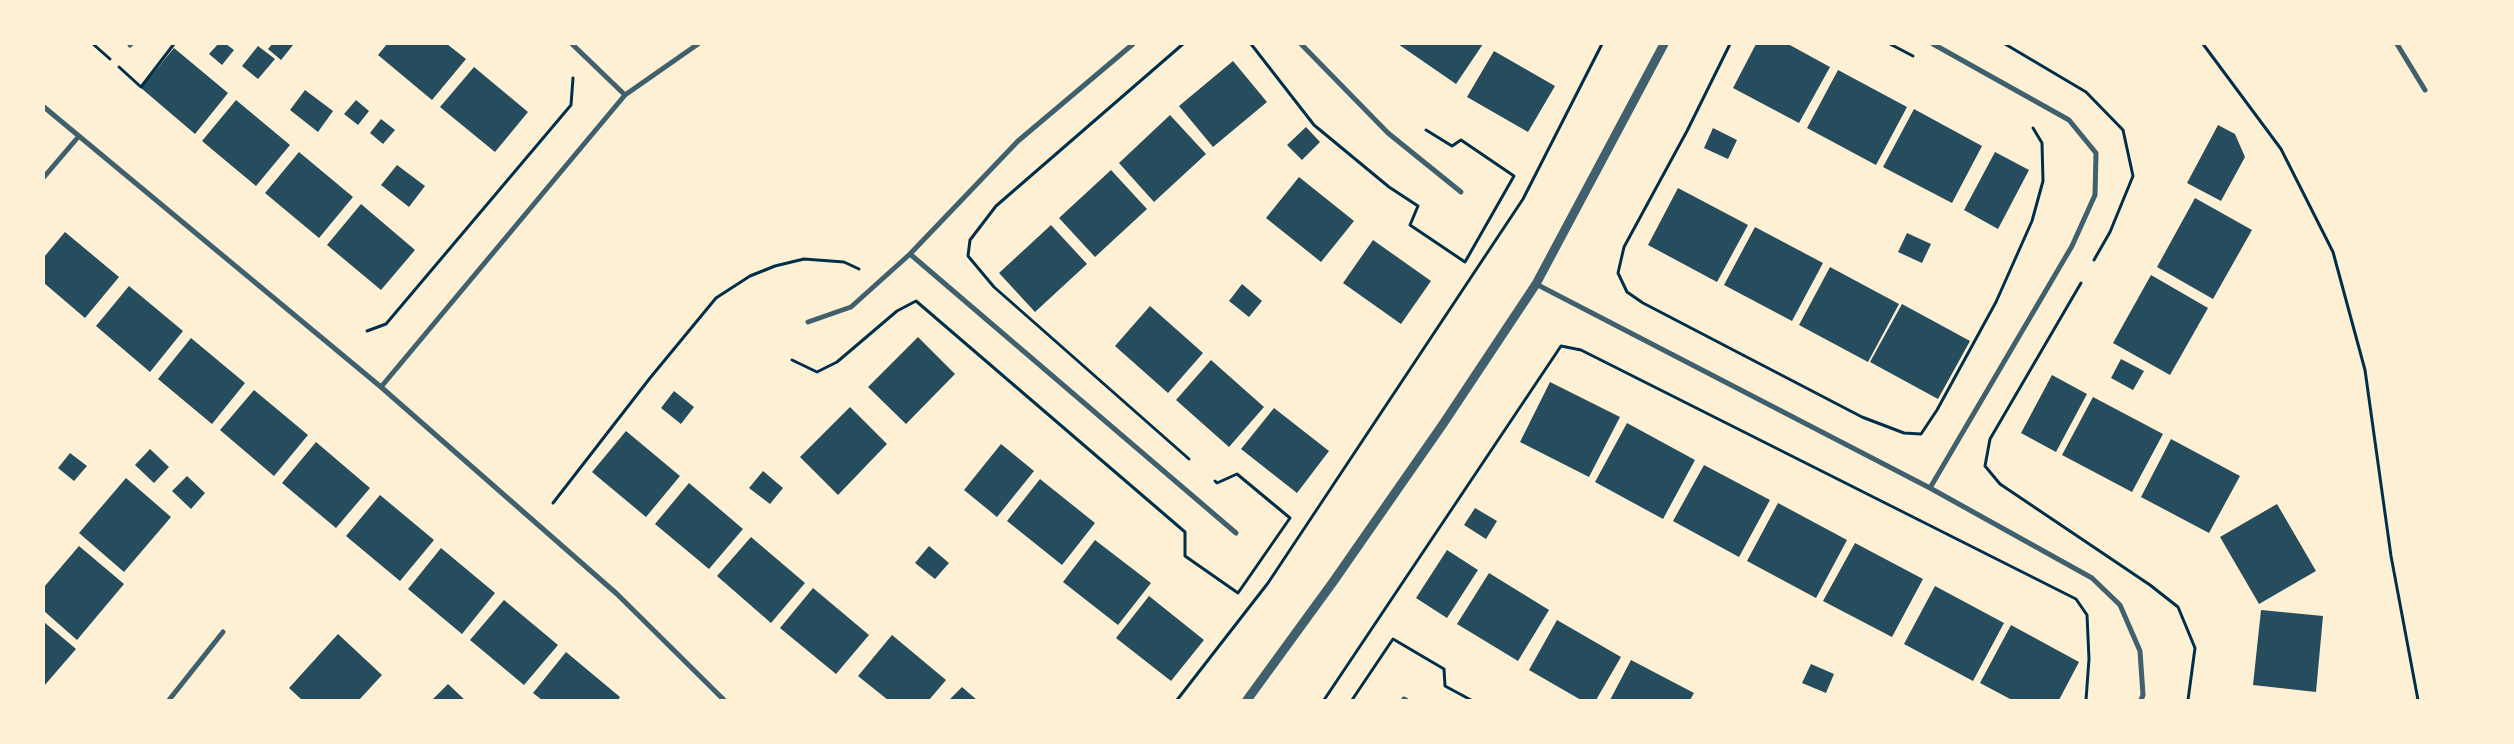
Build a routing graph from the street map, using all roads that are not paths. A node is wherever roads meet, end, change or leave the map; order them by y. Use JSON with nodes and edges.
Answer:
{"nodes":[{"id":1,"x":572,"y":44,"type":"edge"},
{"id":2,"x":698,"y":44,"type":"edge"},
{"id":3,"x":1133,"y":44,"type":"edge"},
{"id":4,"x":1301,"y":44,"type":"edge"},
{"id":5,"x":1664,"y":44,"type":"edge"},
{"id":6,"x":1933,"y":44,"type":"edge"},
{"id":7,"x":2397,"y":44,"type":"edge"},
{"id":8,"x":2425,"y":90,"type":"dead end"},
{"id":9,"x":625,"y":95,"type":"junction"},
{"id":10,"x":44,"y":107,"type":"edge"},
{"id":11,"x":79,"y":136,"type":"junction"},
{"id":12,"x":44,"y":177,"type":"edge"},
{"id":13,"x":1461,"y":192,"type":"dead end"},
{"id":14,"x":910,"y":254,"type":"junction"},
{"id":15,"x":1536,"y":284,"type":"junction"},
{"id":16,"x":808,"y":322,"type":"dead end"},
{"id":17,"x":381,"y":387,"type":"junction"},
{"id":18,"x":1930,"y":488,"type":"junction"},
{"id":19,"x":1236,"y":533,"type":"dead end"},
{"id":20,"x":223,"y":632,"type":"dead end"},
{"id":21,"x":169,"y":700,"type":"edge"},
{"id":22,"x":724,"y":700,"type":"edge"},
{"id":23,"x":1247,"y":700,"type":"edge"},
{"id":24,"x":2141,"y":700,"type":"edge"}],
"edges":[{"from":1,"to":9,"type":"street"},
{"from":2,"to":9,"type":"street"},
{"from":3,"to":14,"type":"street"},
{"from":4,"to":13,"type":"street"},
{"from":5,"to":15,"type":"street"},
{"from":6,"to":18,"type":"street"},
{"from":7,"to":8,"type":"street"},
{"from":9,"to":17,"type":"street"},
{"from":10,"to":11,"type":"street"},
{"from":11,"to":12,"type":"street"},
{"from":11,"to":17,"type":"street"},
{"from":14,"to":16,"type":"street"},
{"from":14,"to":19,"type":"street"},
{"from":15,"to":18,"type":"street"},
{"from":15,"to":23,"type":"street"},
{"from":17,"to":22,"type":"street"},
{"from":18,"to":24,"type":"street"},
{"from":20,"to":21,"type":"street"}]}
